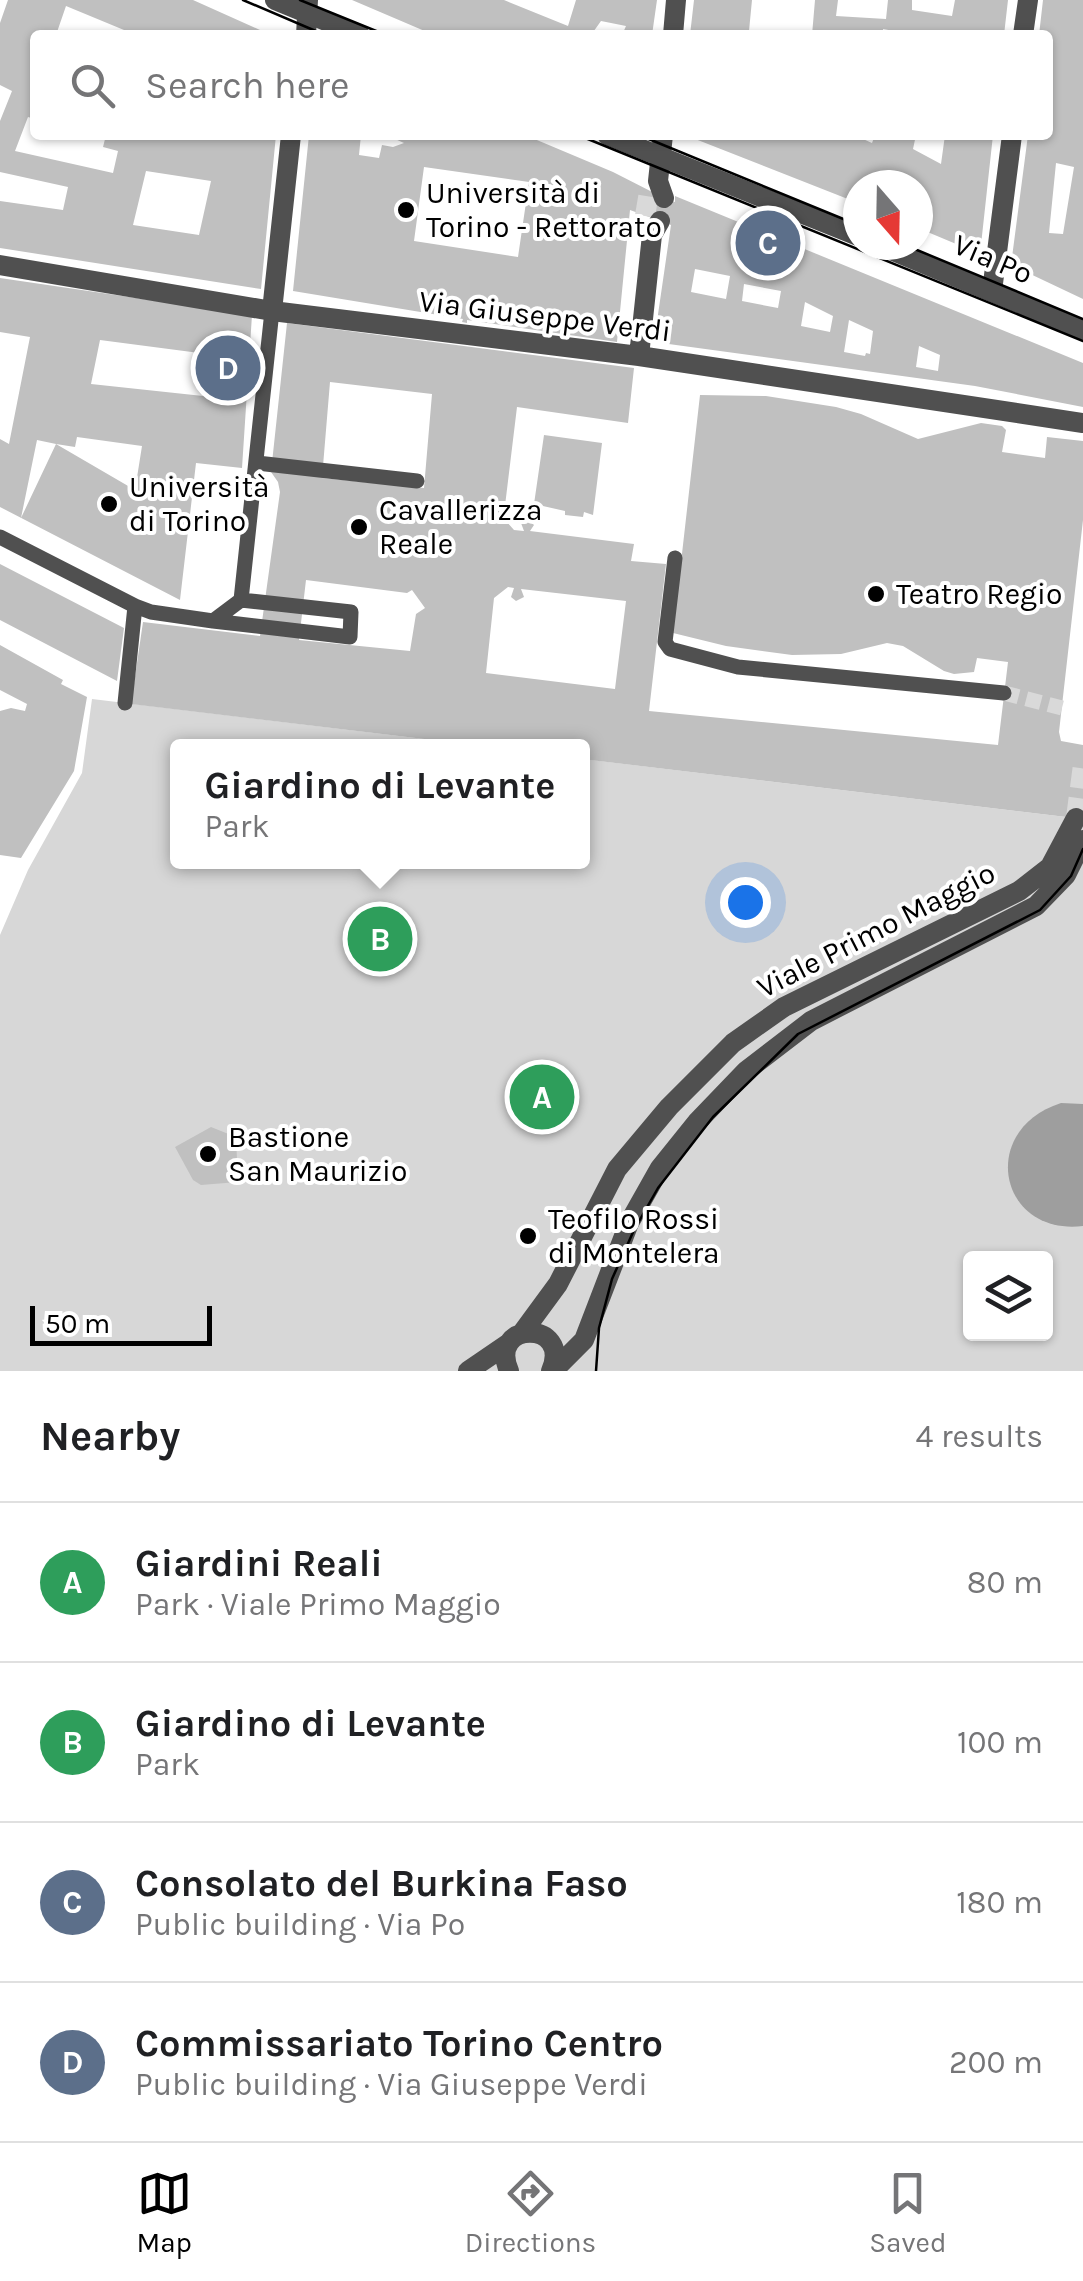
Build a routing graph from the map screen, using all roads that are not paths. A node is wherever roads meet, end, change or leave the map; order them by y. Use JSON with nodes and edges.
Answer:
{"nodes":[{"id":1,"x":275,"y":0,"type":"edge"},
{"id":2,"x":676,"y":0,"type":"edge"},
{"id":3,"x":1028,"y":0,"type":"edge"},
{"id":4,"x":306,"y":23,"type":"edge"},
{"id":5,"x":338,"y":30,"type":"edge"},
{"id":6,"x":673,"y":30,"type":"edge"},
{"id":7,"x":1025,"y":30,"type":"edge"},
{"id":8,"x":290,"y":140,"type":"edge"},
{"id":9,"x":632,"y":140,"type":"edge"},
{"id":10,"x":1011,"y":140,"type":"edge"},
{"id":11,"x":662,"y":146,"type":"edge"},
{"id":12,"x":657,"y":190,"type":"tunnel mouth"},
{"id":13,"x":652,"y":224,"type":"tunnel mouth"},
{"id":14,"x":843,"y":229,"type":"edge"},
{"id":15,"x":916,"y":260,"type":"edge"},
{"id":16,"x":0,"y":265,"type":"edge"},
{"id":17,"x":992,"y":291,"type":"junction"},
{"id":18,"x":272,"y":311,"type":"junction"},
{"id":19,"x":1083,"y":330,"type":"edge"},
{"id":20,"x":638,"y":356,"type":"junction"},
{"id":21,"x":1083,"y":422,"type":"edge"},
{"id":22,"x":257,"y":463,"type":"junction"},
{"id":23,"x":417,"y":481,"type":"dead end"},
{"id":24,"x":0,"y":536,"type":"edge"},
{"id":25,"x":675,"y":558,"type":"dead end"},
{"id":26,"x":241,"y":600,"type":"junction"},
{"id":27,"x":134,"y":606,"type":"junction"},
{"id":28,"x":213,"y":620,"type":"junction"},
{"id":29,"x":1004,"y":693,"type":"tunnel mouth"},
{"id":30,"x":126,"y":703,"type":"dead end"},
{"id":31,"x":1076,"y":818,"type":"dead end"},
{"id":32,"x":1083,"y":840,"type":"edge"},
{"id":33,"x":515,"y":1338,"type":"junction"},
{"id":34,"x":468,"y":1371,"type":"edge"},
{"id":35,"x":509,"y":1371,"type":"edge"},
{"id":36,"x":552,"y":1371,"type":"edge"}],
"edges":[{"from":1,"to":4,"type":"street"},
{"from":2,"to":6,"type":"street"},
{"from":3,"to":7,"type":"street"},
{"from":4,"to":5,"type":"street"},
{"from":8,"to":18,"type":"street"},
{"from":9,"to":11,"type":"street"},
{"from":10,"to":17,"type":"street"},
{"from":11,"to":12,"type":"street"},
{"from":11,"to":14,"type":"street"},
{"from":13,"to":20,"type":"street"},
{"from":15,"to":17,"type":"street","name":"Via Po"},
{"from":16,"to":18,"type":"street","name":"Via Giuseppe Verdi"},
{"from":17,"to":19,"type":"street","name":"Via Po"},
{"from":18,"to":20,"type":"street","name":"Via Giuseppe Verdi"},
{"from":18,"to":22,"type":"street"},
{"from":20,"to":21,"type":"street","name":"Via Giuseppe Verdi"},
{"from":22,"to":23,"type":"street"},
{"from":22,"to":26,"type":"street"},
{"from":24,"to":27,"type":"street"},
{"from":25,"to":29,"type":"street"},
{"from":26,"to":28,"type":"street"},
{"from":26,"to":28,"type":"street"},
{"from":27,"to":28,"type":"street"},
{"from":27,"to":30,"type":"street"},
{"from":31,"to":33,"type":"street","name":"Viale Primo Maggio"},
{"from":32,"to":36,"type":"street","name":"Viale Primo Maggio"},
{"from":33,"to":34,"type":"street","name":"Viale Primo Maggio"},
{"from":33,"to":35,"type":"street"},
{"from":33,"to":36,"type":"street"}]}
